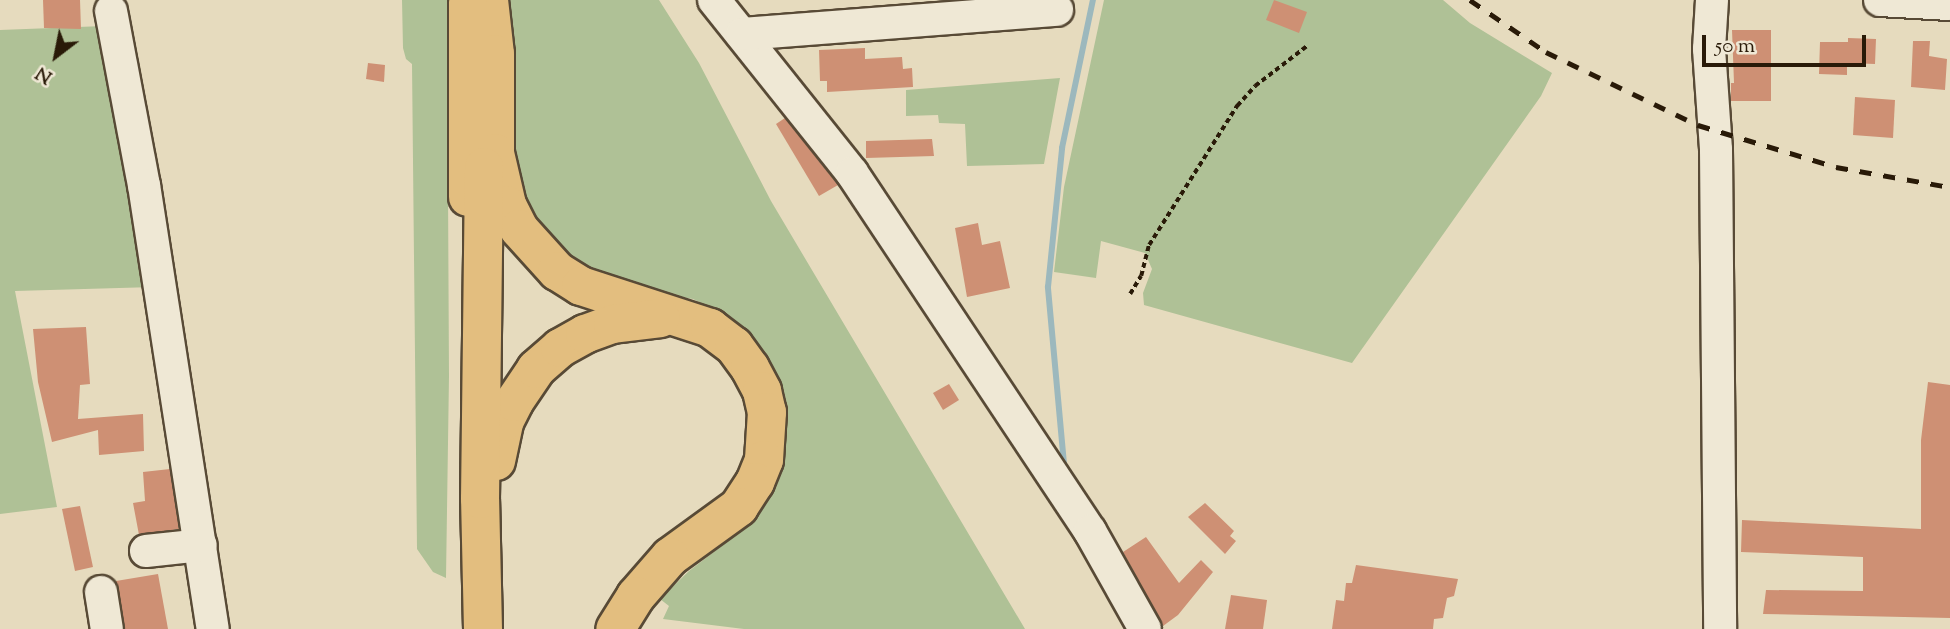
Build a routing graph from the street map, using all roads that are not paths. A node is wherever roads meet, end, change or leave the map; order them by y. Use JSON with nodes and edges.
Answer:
{"nodes":[{"id":1,"x":468,"y":0,"type":"edge"},
{"id":2,"x":484,"y":0,"type":"edge"},
{"id":3,"x":489,"y":0,"type":"edge"},
{"id":4,"x":714,"y":0,"type":"edge"},
{"id":5,"x":1712,"y":0,"type":"edge"},
{"id":6,"x":1880,"y":0,"type":"edge"},
{"id":7,"x":1950,"y":4,"type":"edge"},
{"id":8,"x":1057,"y":10,"type":"dead end"},
{"id":9,"x":111,"y":11,"type":"dead end"},
{"id":10,"x":742,"y":34,"type":"junction"},
{"id":11,"x":684,"y":317,"type":"junction"},
{"id":12,"x":201,"y":545,"type":"junction"},
{"id":13,"x":146,"y":551,"type":"dead end"},
{"id":14,"x":101,"y":592,"type":"dead end"},
{"id":15,"x":479,"y":603,"type":"edge"},
{"id":16,"x":107,"y":629,"type":"edge"},
{"id":17,"x":213,"y":629,"type":"edge"},
{"id":18,"x":615,"y":629,"type":"edge"},
{"id":19,"x":1145,"y":629,"type":"edge"},
{"id":20,"x":1720,"y":629,"type":"edge"}],
"edges":[{"from":1,"to":15,"type":"highway"},
{"from":2,"to":15,"type":"highway"},
{"from":3,"to":11,"type":"highway"},
{"from":4,"to":10,"type":"street"},
{"from":5,"to":20,"type":"street"},
{"from":6,"to":7,"type":"street"},
{"from":8,"to":10,"type":"street"},
{"from":9,"to":12,"type":"street"},
{"from":10,"to":19,"type":"street"},
{"from":11,"to":15,"type":"highway"},
{"from":11,"to":18,"type":"highway"},
{"from":12,"to":13,"type":"street"},
{"from":12,"to":17,"type":"street"},
{"from":14,"to":16,"type":"street"}]}
